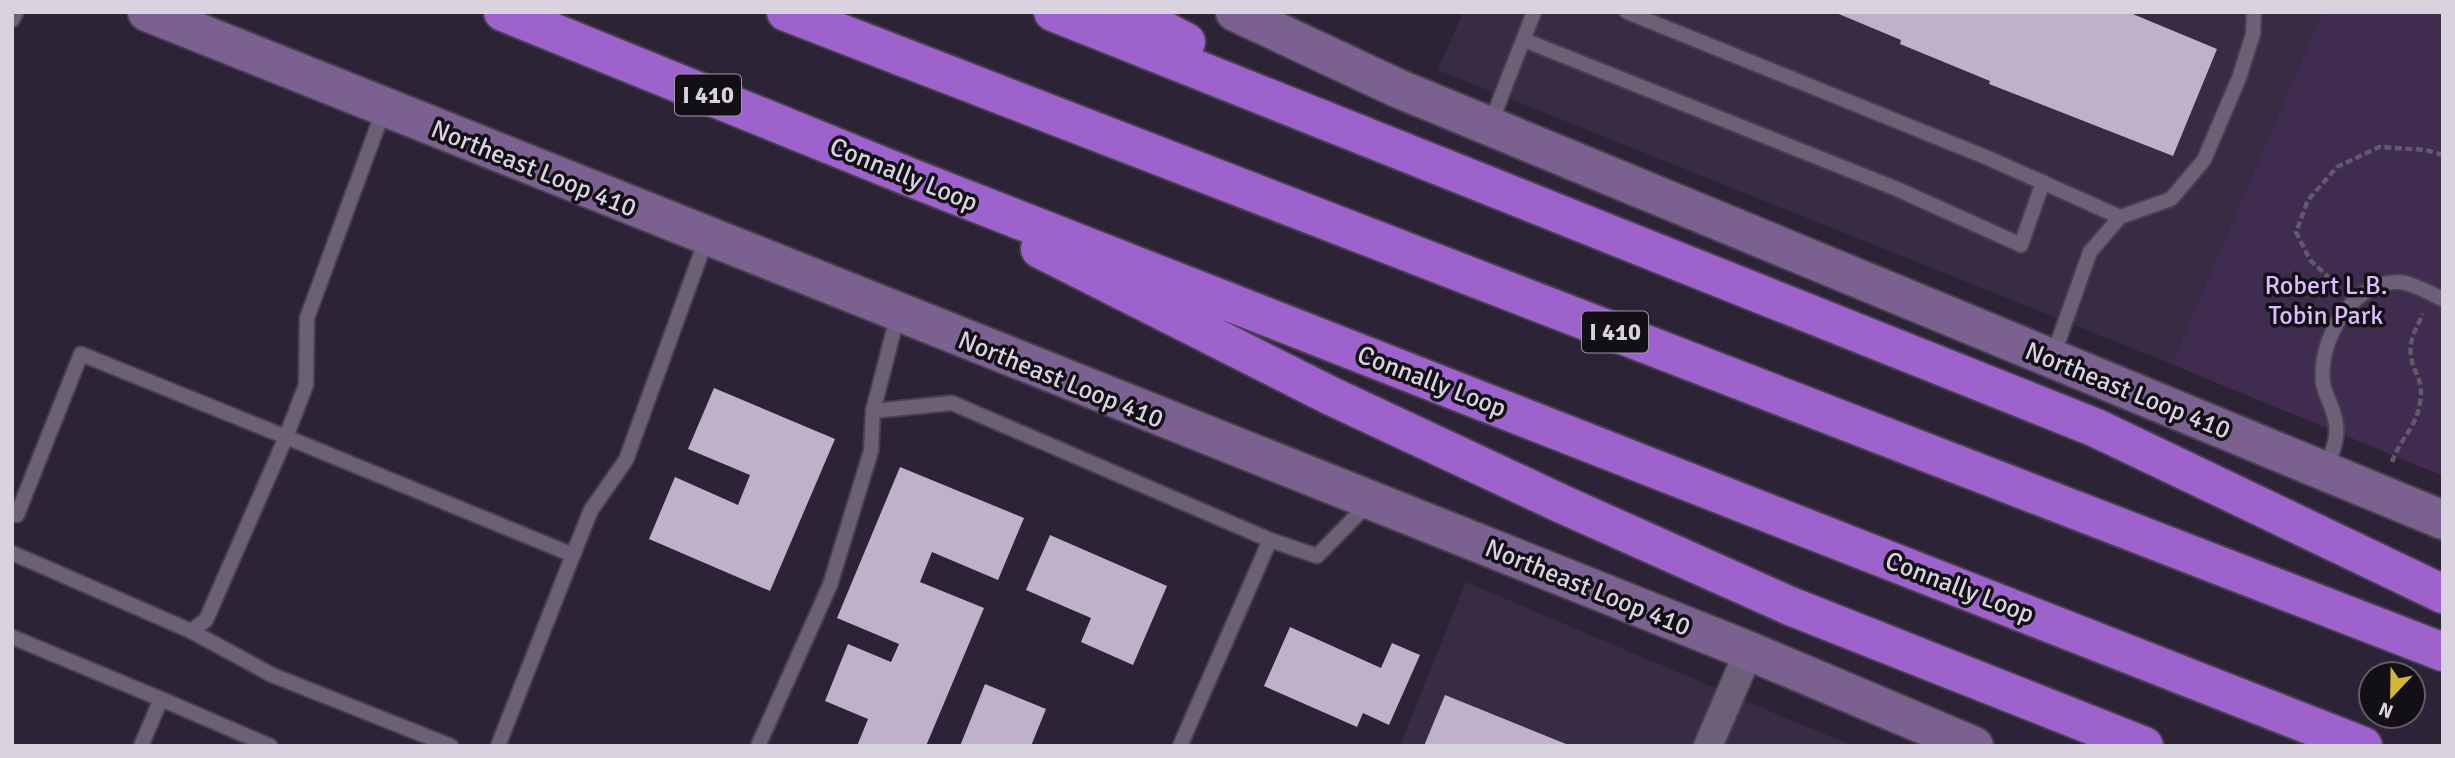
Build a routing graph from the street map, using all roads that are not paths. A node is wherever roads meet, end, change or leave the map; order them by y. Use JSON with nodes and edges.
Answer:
{"nodes":[{"id":1,"x":16,"y":12,"type":"edge"},
{"id":2,"x":147,"y":12,"type":"edge"},
{"id":3,"x":503,"y":12,"type":"edge"},
{"id":4,"x":786,"y":12,"type":"edge"},
{"id":5,"x":1053,"y":12,"type":"edge"},
{"id":6,"x":1129,"y":12,"type":"edge"},
{"id":7,"x":1235,"y":12,"type":"edge"},
{"id":8,"x":1534,"y":12,"type":"edge"},
{"id":9,"x":1627,"y":12,"type":"edge"},
{"id":10,"x":2254,"y":12,"type":"edge"},
{"id":11,"x":12,"y":20,"type":"edge"},
{"id":12,"x":1524,"y":40,"type":"junction"},
{"id":13,"x":385,"y":108,"type":"junction"},
{"id":14,"x":1490,"y":126,"type":"junction"},
{"id":15,"x":1461,"y":176,"type":"junction"},
{"id":16,"x":912,"y":178,"type":"junction"},
{"id":17,"x":2043,"y":182,"type":"junction"},
{"id":18,"x":2120,"y":217,"type":"junction"},
{"id":19,"x":706,"y":237,"type":"junction"},
{"id":20,"x":2438,"y":297,"type":"edge"},
{"id":21,"x":898,"y":314,"type":"junction"},
{"id":22,"x":2052,"y":359,"type":"junction"},
{"id":23,"x":873,"y":411,"type":"junction"},
{"id":24,"x":286,"y":437,"type":"junction"},
{"id":25,"x":2325,"y":472,"type":"junction"},
{"id":26,"x":1371,"y":501,"type":"junction"},
{"id":27,"x":14,"y":519,"type":"edge"},
{"id":28,"x":2443,"y":520,"type":"edge"},
{"id":29,"x":1270,"y":540,"type":"junction"},
{"id":30,"x":12,"y":553,"type":"edge"},
{"id":31,"x":573,"y":555,"type":"junction"},
{"id":32,"x":2443,"y":594,"type":"edge"},
{"id":33,"x":191,"y":631,"type":"junction"},
{"id":34,"x":12,"y":637,"type":"edge"},
{"id":35,"x":1749,"y":651,"type":"junction"},
{"id":36,"x":2443,"y":652,"type":"edge"},
{"id":37,"x":161,"y":699,"type":"junction"},
{"id":38,"x":141,"y":746,"type":"edge"},
{"id":39,"x":270,"y":746,"type":"edge"},
{"id":40,"x":451,"y":746,"type":"edge"},
{"id":41,"x":498,"y":746,"type":"edge"},
{"id":42,"x":758,"y":746,"type":"edge"},
{"id":43,"x":1180,"y":746,"type":"edge"},
{"id":44,"x":1708,"y":746,"type":"edge"},
{"id":45,"x":1974,"y":746,"type":"edge"},
{"id":46,"x":2144,"y":746,"type":"edge"},
{"id":47,"x":2363,"y":746,"type":"edge"}],
"edges":[{"from":1,"to":11,"type":"lane"},
{"from":2,"to":13,"type":"main road","name":"Northeast Loop 410"},
{"from":3,"to":16,"type":"highway","name":"Connally Loop","number":"I 410"},
{"from":4,"to":36,"type":"highway","number":"I 410"},
{"from":5,"to":15,"type":"highway"},
{"from":6,"to":15,"type":"highway"},
{"from":7,"to":14,"type":"main road","name":"Northeast Loop 410"},
{"from":8,"to":12,"type":"lane"},
{"from":9,"to":17,"type":"lane"},
{"from":10,"to":18,"type":"lane"},
{"from":12,"to":14,"type":"lane"},
{"from":12,"to":17,"type":"lane"},
{"from":13,"to":19,"type":"main road","name":"Northeast Loop 410"},
{"from":13,"to":24,"type":"lane"},
{"from":14,"to":22,"type":"main road","name":"Northeast Loop 410"},
{"from":15,"to":32,"type":"highway"},
{"from":16,"to":46,"type":"highway"},
{"from":16,"to":47,"type":"highway","name":"Connally Loop","number":"I 410"},
{"from":17,"to":18,"type":"lane"},
{"from":18,"to":22,"type":"lane"},
{"from":19,"to":21,"type":"main road","name":"Northeast Loop 410"},
{"from":19,"to":31,"type":"lane"},
{"from":20,"to":25,"type":"lane"},
{"from":21,"to":23,"type":"lane"},
{"from":21,"to":26,"type":"main road","name":"Northeast Loop 410"},
{"from":22,"to":25,"type":"main road","name":"Northeast Loop 410"},
{"from":23,"to":29,"type":"lane"},
{"from":23,"to":42,"type":"lane"},
{"from":24,"to":27,"type":"lane"},
{"from":24,"to":31,"type":"lane"},
{"from":24,"to":33,"type":"lane"},
{"from":25,"to":28,"type":"main road","name":"Northeast Loop 410"},
{"from":26,"to":29,"type":"lane"},
{"from":26,"to":35,"type":"main road","name":"Northeast Loop 410"},
{"from":29,"to":43,"type":"lane"},
{"from":30,"to":33,"type":"lane"},
{"from":31,"to":41,"type":"lane"},
{"from":33,"to":40,"type":"lane"},
{"from":34,"to":37,"type":"lane"},
{"from":35,"to":44,"type":"street"},
{"from":35,"to":45,"type":"main road","name":"Northeast Loop 410"},
{"from":37,"to":38,"type":"lane"},
{"from":37,"to":39,"type":"lane"}]}
